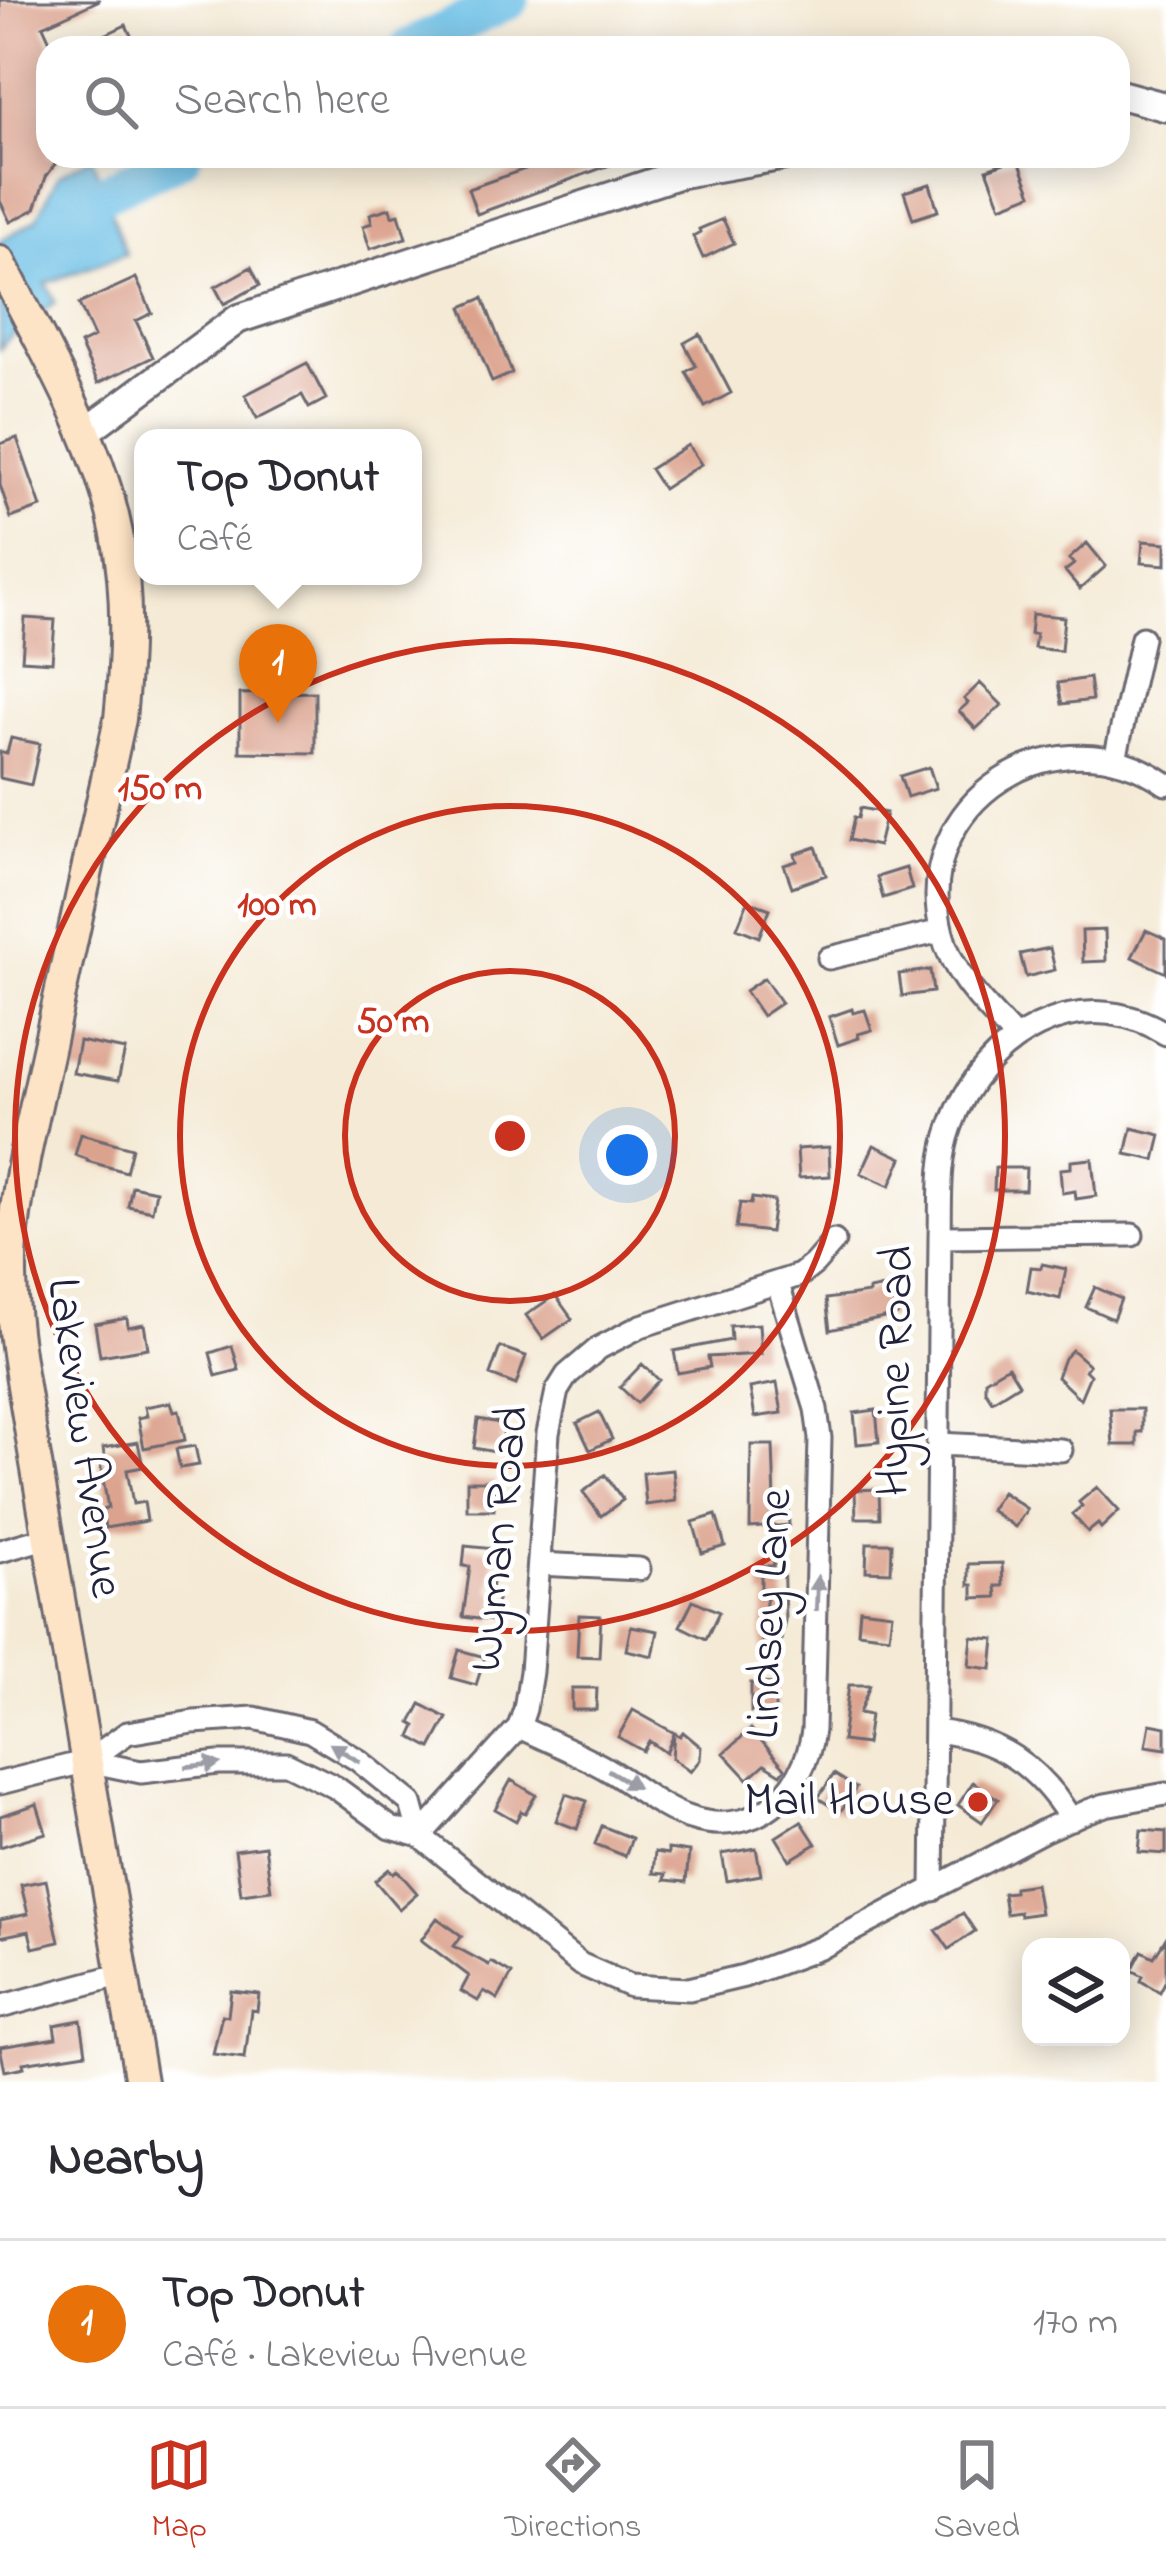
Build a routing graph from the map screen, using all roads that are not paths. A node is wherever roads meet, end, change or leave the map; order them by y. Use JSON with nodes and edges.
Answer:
{"nodes":[{"id":1,"x":1130,"y":97,"type":"edge"},
{"id":2,"x":1166,"y":106,"type":"edge"},
{"id":3,"x":717,"y":168,"type":"edge"},
{"id":4,"x":0,"y":262,"type":"edge"},
{"id":5,"x":85,"y":432,"type":"junction"},
{"id":6,"x":1142,"y":638,"type":"dead end"},
{"id":7,"x":1115,"y":760,"type":"junction"},
{"id":8,"x":1166,"y":784,"type":"edge"},
{"id":9,"x":941,"y":931,"type":"junction"},
{"id":10,"x":830,"y":958,"type":"dead end"},
{"id":11,"x":1166,"y":1034,"type":"edge"},
{"id":12,"x":1016,"y":1038,"type":"junction"},
{"id":13,"x":1132,"y":1235,"type":"dead end"},
{"id":14,"x":940,"y":1237,"type":"junction"},
{"id":15,"x":834,"y":1241,"type":"dead end"},
{"id":16,"x":778,"y":1284,"type":"junction"},
{"id":17,"x":7,"y":1317,"type":"edge"},
{"id":18,"x":938,"y":1444,"type":"junction"},
{"id":19,"x":1061,"y":1450,"type":"dead end"},
{"id":20,"x":49,"y":1537,"type":"junction"},
{"id":21,"x":0,"y":1551,"type":"edge"},
{"id":22,"x":538,"y":1564,"type":"junction"},
{"id":23,"x":639,"y":1569,"type":"dead end"},
{"id":24,"x":519,"y":1726,"type":"junction"},
{"id":25,"x":935,"y":1731,"type":"junction"},
{"id":26,"x":88,"y":1761,"type":"junction"},
{"id":27,"x":0,"y":1784,"type":"edge"},
{"id":28,"x":1166,"y":1794,"type":"edge"},
{"id":29,"x":1071,"y":1819,"type":"junction"},
{"id":30,"x":419,"y":1836,"type":"junction"},
{"id":31,"x":933,"y":1890,"type":"junction"},
{"id":32,"x":123,"y":1974,"type":"junction"},
{"id":33,"x":0,"y":2007,"type":"edge"},
{"id":34,"x":141,"y":2082,"type":"edge"}],
"edges":[{"from":1,"to":2,"type":"street"},
{"from":3,"to":5,"type":"street"},
{"from":4,"to":5,"type":"main road","name":"Lakeview Avenue"},
{"from":5,"to":17,"type":"main road","name":"Lakeview Avenue"},
{"from":6,"to":7,"type":"street"},
{"from":7,"to":8,"type":"street"},
{"from":7,"to":9,"type":"street"},
{"from":9,"to":10,"type":"street"},
{"from":9,"to":12,"type":"street"},
{"from":11,"to":12,"type":"street","name":"Hypine Road"},
{"from":12,"to":14,"type":"street","name":"Hypine Road"},
{"from":13,"to":14,"type":"street"},
{"from":14,"to":18,"type":"street","name":"Hypine Road"},
{"from":15,"to":16,"type":"street","name":"Wyman Road"},
{"from":16,"to":22,"type":"street","name":"Wyman Road"},
{"from":24,"to":16,"type":"street","name":"Lindsey Lane","one_way":true},
{"from":17,"to":20,"type":"main road","name":"Lakeview Avenue"},
{"from":18,"to":19,"type":"street"},
{"from":18,"to":25,"type":"street","name":"Hypine Road"},
{"from":20,"to":21,"type":"street"},
{"from":20,"to":26,"type":"main road","name":"Lakeview Avenue"},
{"from":22,"to":23,"type":"street"},
{"from":22,"to":24,"type":"street","name":"Wyman Road"},
{"from":24,"to":30,"type":"street","name":"Wyman Road"},
{"from":25,"to":29,"type":"street"},
{"from":25,"to":31,"type":"street","name":"Hypine Road"},
{"from":26,"to":27,"type":"street"},
{"from":26,"to":30,"type":"street","one_way":true},
{"from":30,"to":26,"type":"street","one_way":true},
{"from":26,"to":32,"type":"main road","name":"Lakeview Avenue"},
{"from":28,"to":29,"type":"street"},
{"from":29,"to":31,"type":"street"},
{"from":30,"to":31,"type":"street"},
{"from":32,"to":33,"type":"street"},
{"from":32,"to":34,"type":"main road","name":"Lakeview Avenue"}]}
